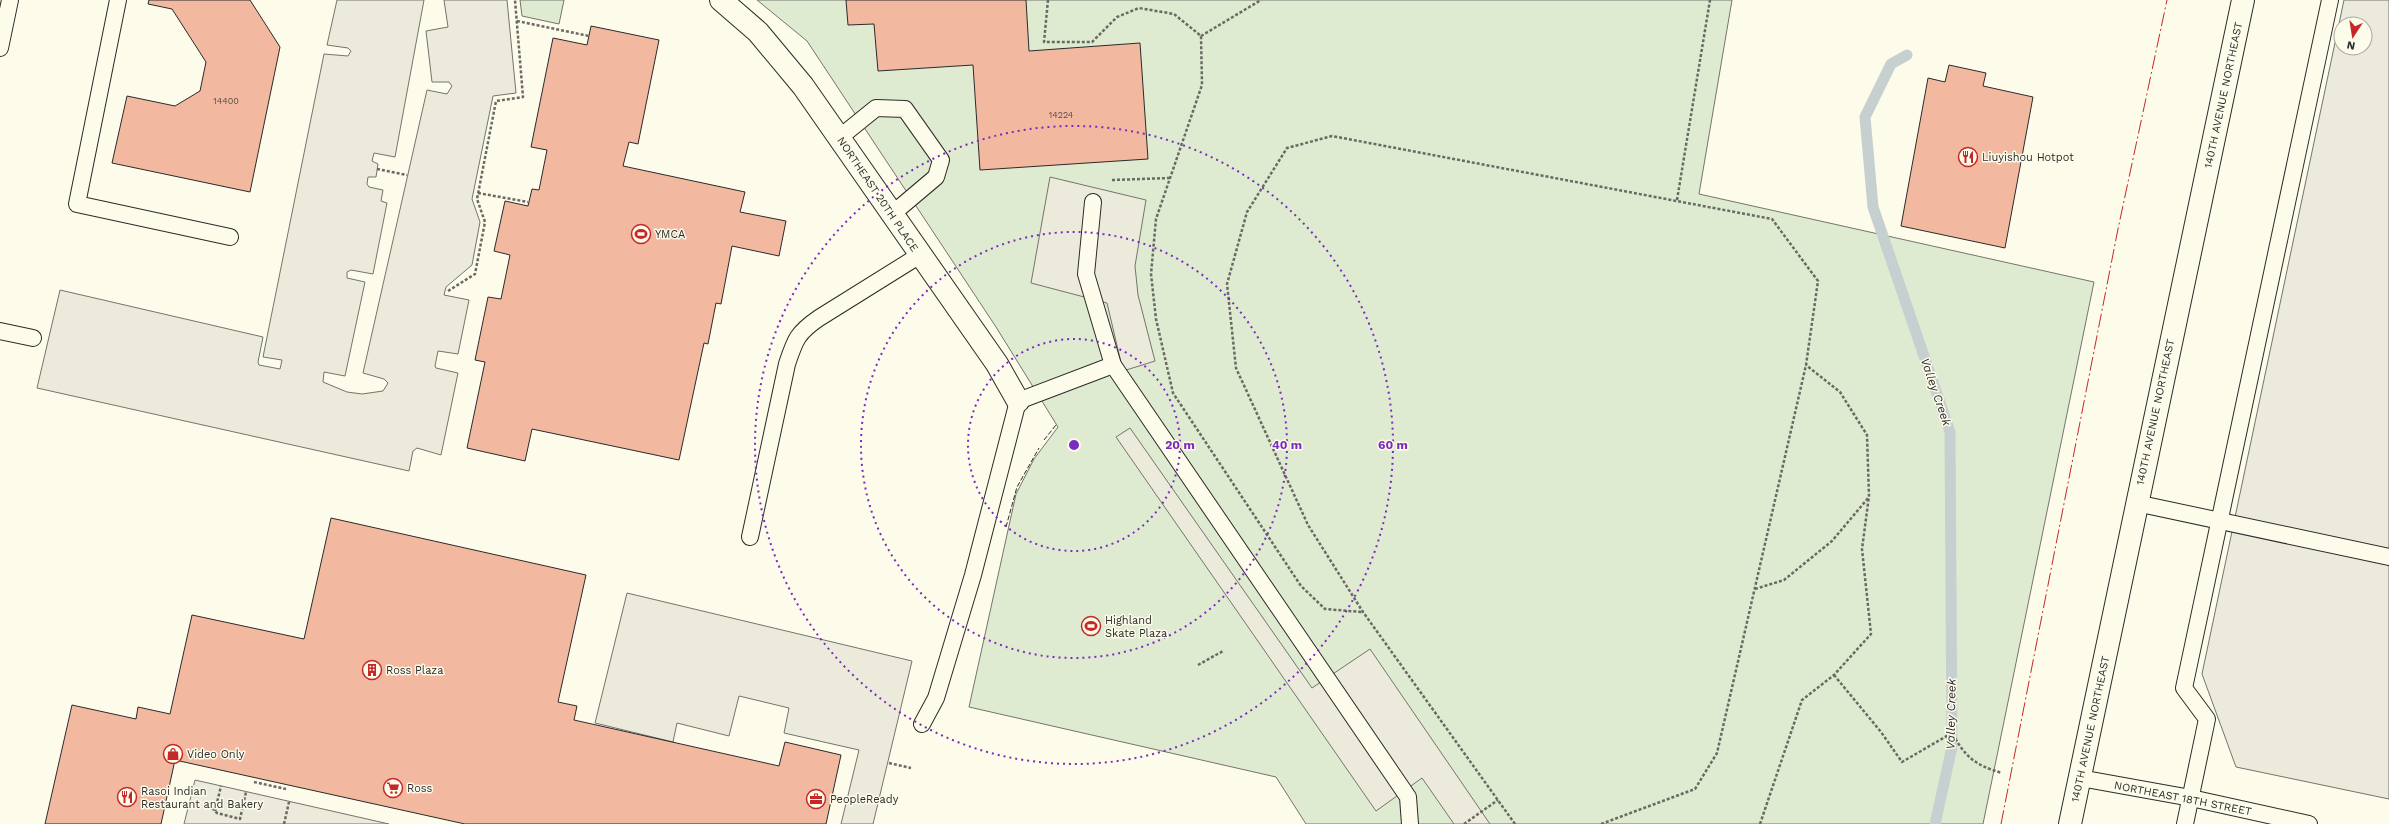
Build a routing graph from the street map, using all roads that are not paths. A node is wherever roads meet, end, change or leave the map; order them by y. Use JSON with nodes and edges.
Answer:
{"nodes":[{"id":1,"x":10,"y":0,"type":"edge"},
{"id":2,"x":118,"y":0,"type":"edge"},
{"id":3,"x":721,"y":0,"type":"edge"},
{"id":4,"x":2243,"y":0,"type":"edge"},
{"id":5,"x":2330,"y":0,"type":"edge"},
{"id":6,"x":0,"y":48,"type":"edge"},
{"id":7,"x":840,"y":138,"type":"junction"},
{"id":8,"x":1092,"y":202,"type":"dead end"},
{"id":9,"x":891,"y":215,"type":"junction"},
{"id":10,"x":230,"y":237,"type":"dead end"},
{"id":11,"x":920,"y":255,"type":"junction"},
{"id":12,"x":0,"y":331,"type":"edge"},
{"id":13,"x":33,"y":338,"type":"dead end"},
{"id":14,"x":1113,"y":365,"type":"junction"},
{"id":15,"x":1018,"y":401,"type":"junction"},
{"id":16,"x":2136,"y":503,"type":"junction"},
{"id":17,"x":2219,"y":520,"type":"junction"},
{"id":18,"x":750,"y":537,"type":"dead end"},
{"id":19,"x":2389,"y":557,"type":"edge"},
{"id":20,"x":922,"y":724,"type":"dead end"},
{"id":21,"x":2080,"y":778,"type":"junction"},
{"id":22,"x":2191,"y":798,"type":"junction"},
{"id":23,"x":1410,"y":824,"type":"edge"},
{"id":24,"x":2070,"y":824,"type":"edge"},
{"id":25,"x":2185,"y":824,"type":"edge"},
{"id":26,"x":2309,"y":824,"type":"edge"}],
"edges":[{"from":1,"to":6,"type":"lane"},
{"from":2,"to":10,"type":"lane"},
{"from":3,"to":7,"type":"main road","name":"NORTHEAST 20TH PLACE"},
{"from":4,"to":16,"type":"main road","name":"140TH AVENUE NORTHEAST"},
{"from":5,"to":17,"type":"lane"},
{"from":7,"to":9,"type":"main road","name":"NORTHEAST 20TH PLACE"},
{"from":7,"to":9,"type":"lane"},
{"from":8,"to":14,"type":"lane"},
{"from":9,"to":11,"type":"main road","name":"NORTHEAST 20TH PLACE"},
{"from":11,"to":15,"type":"main road","name":"NORTHEAST 20TH PLACE"},
{"from":11,"to":18,"type":"lane"},
{"from":12,"to":13,"type":"lane"},
{"from":14,"to":15,"type":"lane"},
{"from":14,"to":23,"type":"lane"},
{"from":15,"to":20,"type":"lane"},
{"from":16,"to":17,"type":"lane"},
{"from":16,"to":21,"type":"main road","name":"140TH AVENUE NORTHEAST"},
{"from":17,"to":19,"type":"lane"},
{"from":17,"to":22,"type":"lane"},
{"from":21,"to":22,"type":"lane","name":"NORTHEAST 18TH STREET"},
{"from":21,"to":24,"type":"main road","name":"140TH AVENUE NORTHEAST"},
{"from":22,"to":25,"type":"lane"},
{"from":22,"to":26,"type":"lane","name":"NORTHEAST 18TH STREET"}]}
